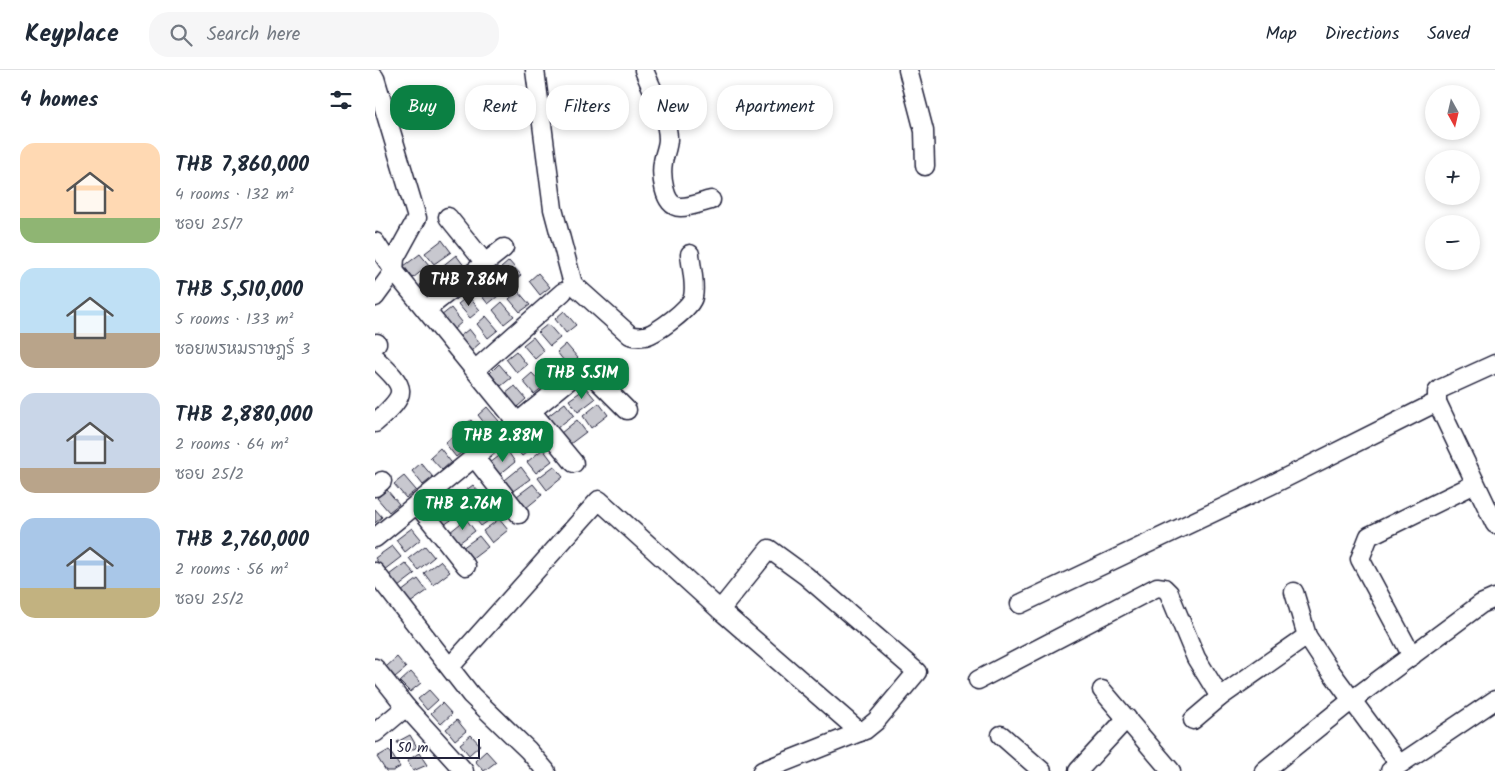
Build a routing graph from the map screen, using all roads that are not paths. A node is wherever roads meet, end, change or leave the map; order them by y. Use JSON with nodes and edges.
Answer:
{"nodes":[{"id":1,"x":535,"y":70,"type":"edge"},
{"id":2,"x":644,"y":70,"type":"edge"},
{"id":3,"x":908,"y":70,"type":"edge"},
{"id":4,"x":375,"y":78,"type":"edge"},
{"id":5,"x":925,"y":166,"type":"dead end"},
{"id":6,"x":711,"y":200,"type":"dead end"},
{"id":7,"x":448,"y":217,"type":"dead end"},
{"id":8,"x":375,"y":242,"type":"edge"},
{"id":9,"x":504,"y":248,"type":"dead end"},
{"id":10,"x":690,"y":254,"type":"dead end"},
{"id":11,"x":485,"y":263,"type":"junction"},
{"id":12,"x":394,"y":270,"type":"junction"},
{"id":13,"x":563,"y":292,"type":"dead end"},
{"id":14,"x":375,"y":297,"type":"edge"},
{"id":15,"x":427,"y":309,"type":"junction"},
{"id":16,"x":376,"y":348,"type":"edge"},
{"id":17,"x":1495,"y":364,"type":"edge"},
{"id":18,"x":476,"y":369,"type":"junction"},
{"id":19,"x":1437,"y":402,"type":"junction"},
{"id":20,"x":627,"y":410,"type":"dead end"},
{"id":21,"x":524,"y":416,"type":"junction"},
{"id":22,"x":375,"y":423,"type":"edge"},
{"id":23,"x":474,"y":457,"type":"junction"},
{"id":24,"x":574,"y":463,"type":"dead end"},
{"id":25,"x":1475,"y":484,"type":"junction"},
{"id":26,"x":417,"y":504,"type":"junction"},
{"id":27,"x":519,"y":514,"type":"dead end"},
{"id":28,"x":1495,"y":524,"type":"edge"},
{"id":29,"x":375,"y":538,"type":"edge"},
{"id":30,"x":466,"y":566,"type":"dead end"},
{"id":31,"x":375,"y":572,"type":"edge"},
{"id":32,"x":1294,"y":592,"type":"dead end"},
{"id":33,"x":1495,"y":598,"type":"edge"},
{"id":34,"x":1020,"y":604,"type":"dead end"},
{"id":35,"x":720,"y":610,"type":"junction"},
{"id":36,"x":1307,"y":636,"type":"junction"},
{"id":37,"x":1412,"y":656,"type":"junction"},
{"id":38,"x":449,"y":667,"type":"junction"},
{"id":39,"x":375,"y":668,"type":"edge"},
{"id":40,"x":978,"y":680,"type":"dead end"},
{"id":41,"x":1102,"y":690,"type":"dead end"},
{"id":42,"x":1220,"y":697,"type":"junction"},
{"id":43,"x":1352,"y":700,"type":"junction"},
{"id":44,"x":1495,"y":700,"type":"edge"},
{"id":45,"x":406,"y":707,"type":"junction"},
{"id":46,"x":1127,"y":718,"type":"junction"},
{"id":47,"x":1193,"y":720,"type":"dead end"},
{"id":48,"x":860,"y":732,"type":"junction"},
{"id":49,"x":375,"y":733,"type":"edge"},
{"id":50,"x":1001,"y":734,"type":"dead end"},
{"id":51,"x":1395,"y":767,"type":"edge"},
{"id":52,"x":464,"y":771,"type":"edge"},
{"id":53,"x":546,"y":771,"type":"edge"},
{"id":54,"x":762,"y":771,"type":"edge"},
{"id":55,"x":1042,"y":771,"type":"edge"},
{"id":56,"x":1078,"y":771,"type":"edge"},
{"id":57,"x":1171,"y":771,"type":"edge"},
{"id":58,"x":1264,"y":771,"type":"edge"}],
"edges":[{"from":1,"to":10,"type":"street"},
{"from":2,"to":6,"type":"street"},
{"from":3,"to":5,"type":"street"},
{"from":4,"to":12,"type":"street"},
{"from":7,"to":11,"type":"street"},
{"from":8,"to":12,"type":"street"},
{"from":9,"to":11,"type":"street"},
{"from":11,"to":15,"type":"street"},
{"from":12,"to":14,"type":"street"},
{"from":12,"to":15,"type":"street"},
{"from":13,"to":18,"type":"street"},
{"from":15,"to":18,"type":"street"},
{"from":16,"to":22,"type":"street"},
{"from":17,"to":19,"type":"street"},
{"from":18,"to":21,"type":"street"},
{"from":19,"to":25,"type":"street"},
{"from":19,"to":34,"type":"street"},
{"from":20,"to":21,"type":"street"},
{"from":21,"to":23,"type":"street"},
{"from":21,"to":24,"type":"street"},
{"from":23,"to":26,"type":"street"},
{"from":23,"to":27,"type":"street"},
{"from":25,"to":28,"type":"street"},
{"from":25,"to":37,"type":"street"},
{"from":26,"to":29,"type":"street"},
{"from":26,"to":30,"type":"street"},
{"from":31,"to":38,"type":"street"},
{"from":32,"to":36,"type":"street"},
{"from":33,"to":37,"type":"street"},
{"from":35,"to":38,"type":"street"},
{"from":35,"to":48,"type":"street"},
{"from":35,"to":48,"type":"street"},
{"from":36,"to":42,"type":"street"},
{"from":36,"to":43,"type":"street"},
{"from":37,"to":43,"type":"street"},
{"from":38,"to":53,"type":"street"},
{"from":39,"to":45,"type":"street"},
{"from":40,"to":42,"type":"street"},
{"from":41,"to":46,"type":"street"},
{"from":42,"to":47,"type":"street"},
{"from":43,"to":51,"type":"street"},
{"from":43,"to":58,"type":"street"},
{"from":44,"to":51,"type":"street"},
{"from":45,"to":49,"type":"street"},
{"from":45,"to":52,"type":"street"},
{"from":46,"to":56,"type":"street"},
{"from":46,"to":57,"type":"street"},
{"from":48,"to":54,"type":"street"},
{"from":50,"to":55,"type":"street"}]}
